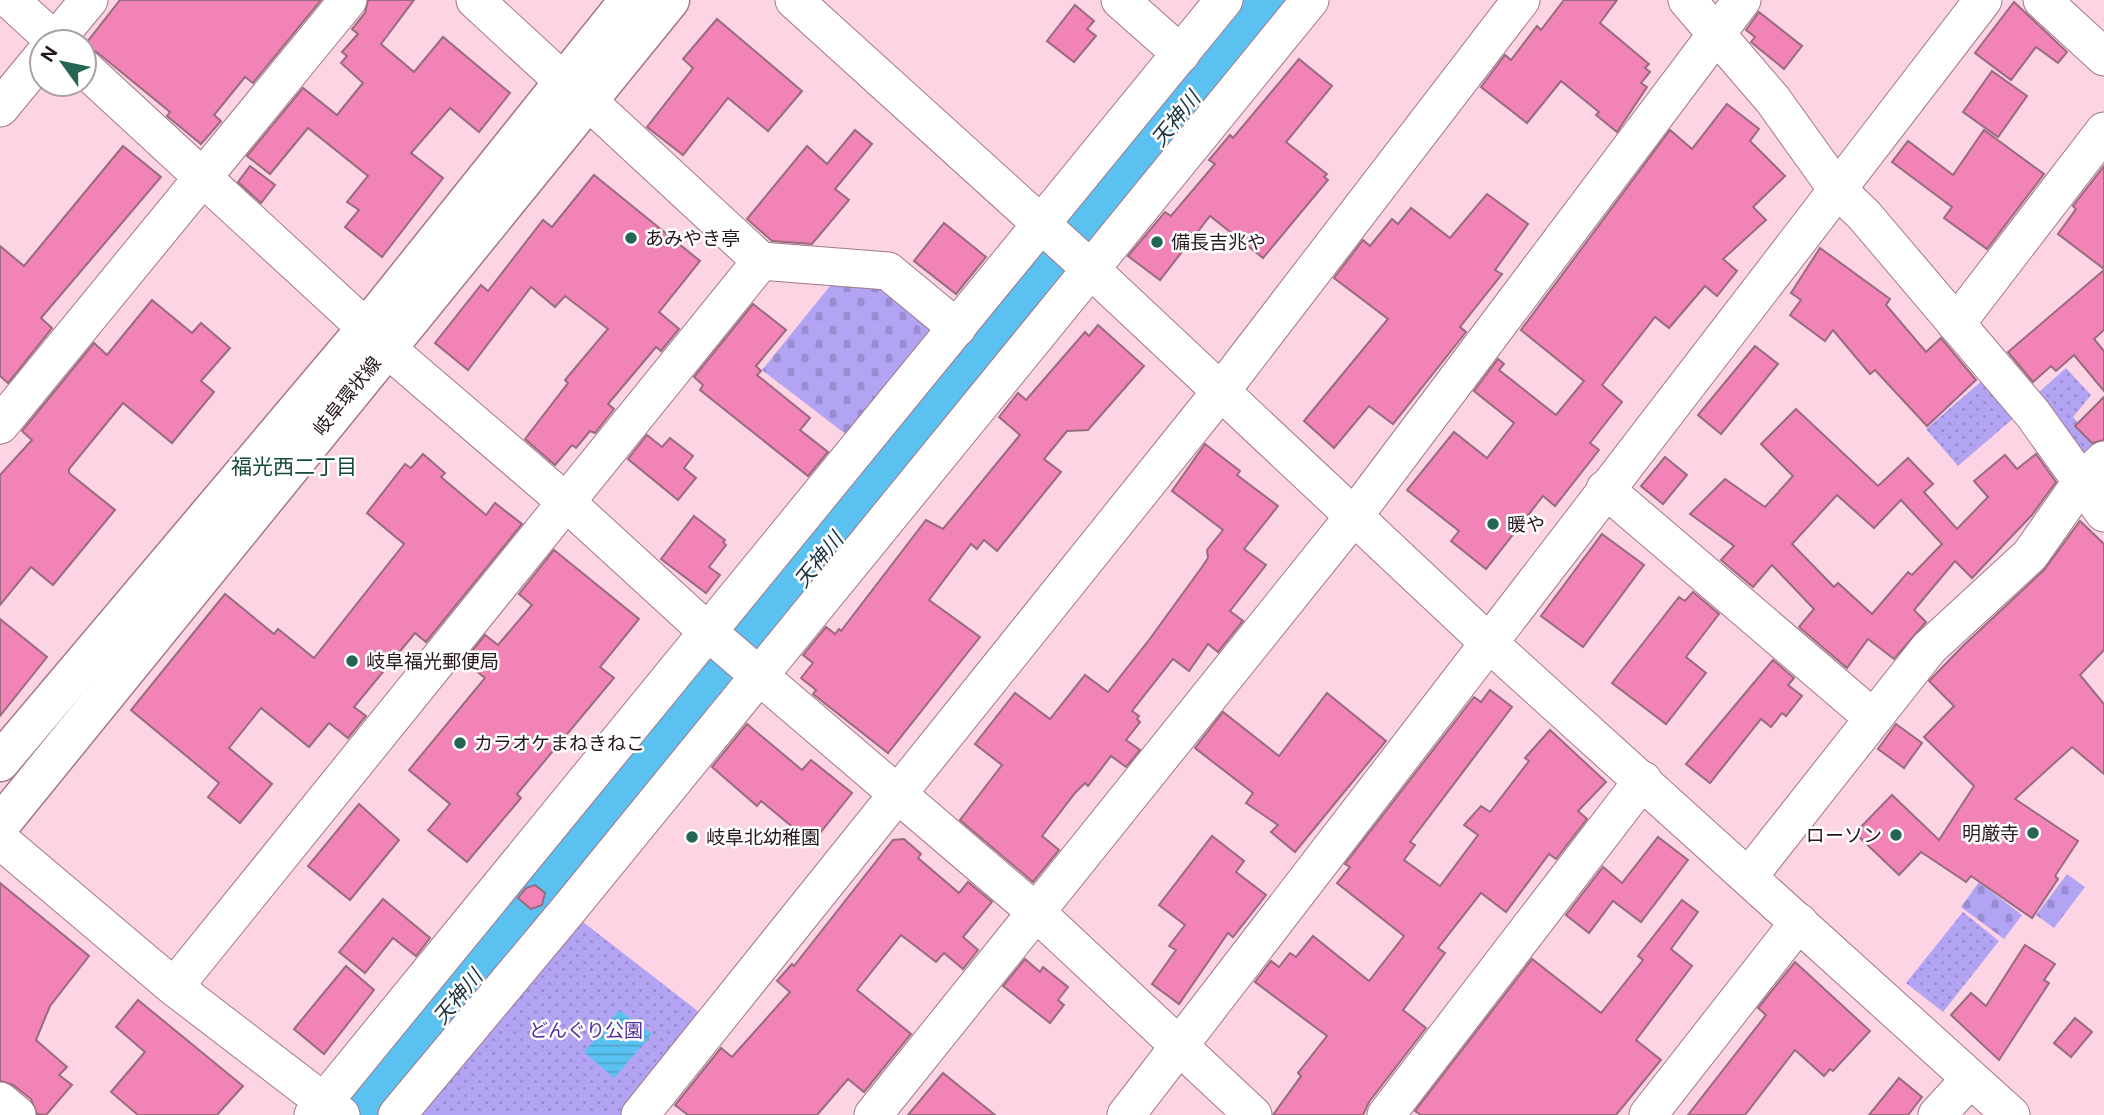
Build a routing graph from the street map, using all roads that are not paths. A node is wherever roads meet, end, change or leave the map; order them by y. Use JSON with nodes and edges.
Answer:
{"nodes":[{"id":1,"x":10,"y":0,"type":"edge"},
{"id":2,"x":89,"y":0,"type":"edge"},
{"id":3,"x":348,"y":0,"type":"edge"},
{"id":4,"x":475,"y":0,"type":"edge"},
{"id":5,"x":629,"y":0,"type":"edge"},
{"id":6,"x":670,"y":0,"type":"edge"},
{"id":7,"x":794,"y":0,"type":"edge"},
{"id":8,"x":1120,"y":0,"type":"edge"},
{"id":9,"x":1224,"y":0,"type":"edge"},
{"id":10,"x":1310,"y":0,"type":"edge"},
{"id":11,"x":1521,"y":0,"type":"edge"},
{"id":12,"x":1687,"y":0,"type":"edge"},
{"id":13,"x":1742,"y":0,"type":"edge"},
{"id":14,"x":1983,"y":0,"type":"edge"},
{"id":15,"x":2042,"y":0,"type":"edge"},
{"id":16,"x":40,"y":28,"type":"edge"},
{"id":17,"x":66,"y":28,"type":"edge"},
{"id":18,"x":1715,"y":35,"type":"junction"},
{"id":19,"x":1181,"y":54,"type":"junction"},
{"id":20,"x":2104,"y":57,"type":"edge"},
{"id":21,"x":28,"y":74,"type":"edge"},
{"id":22,"x":98,"y":81,"type":"edge"},
{"id":23,"x":576,"y":91,"type":"junction"},
{"id":24,"x":0,"y":108,"type":"edge"},
{"id":25,"x":2104,"y":131,"type":"edge"},
{"id":26,"x":203,"y":176,"type":"junction"},
{"id":27,"x":1836,"y":188,"type":"junction"},
{"id":28,"x":1043,"y":226,"type":"junction"},
{"id":29,"x":761,"y":261,"type":"junction"},
{"id":30,"x":1086,"y":265,"type":"junction"},
{"id":31,"x":1955,"y":324,"type":"junction"},
{"id":32,"x":957,"y":328,"type":"junction"},
{"id":33,"x":377,"y":337,"type":"junction"},
{"id":34,"x":1221,"y":391,"type":"junction"},
{"id":35,"x":0,"y":425,"type":"edge"},
{"id":36,"x":2093,"y":471,"type":"edge"},
{"id":37,"x":1605,"y":489,"type":"junction"},
{"id":38,"x":566,"y":502,"type":"junction"},
{"id":39,"x":2104,"y":513,"type":"edge"},
{"id":40,"x":1354,"y":516,"type":"junction"},
{"id":41,"x":712,"y":635,"type":"junction"},
{"id":42,"x":1490,"y":644,"type":"junction"},
{"id":43,"x":756,"y":672,"type":"junction"},
{"id":44,"x":1872,"y":717,"type":"junction"},
{"id":45,"x":0,"y":762,"type":"edge"},
{"id":46,"x":1643,"y":780,"type":"junction"},
{"id":47,"x":897,"y":792,"type":"junction"},
{"id":48,"x":0,"y":825,"type":"edge"},
{"id":49,"x":0,"y":840,"type":"edge"},
{"id":50,"x":1749,"y":876,"type":"junction"},
{"id":51,"x":1037,"y":913,"type":"junction"},
{"id":52,"x":1799,"y":922,"type":"junction"},
{"id":53,"x":174,"y":987,"type":"junction"},
{"id":54,"x":1178,"y":1048,"type":"junction"},
{"id":55,"x":1970,"y":1079,"type":"junction"},
{"id":56,"x":0,"y":1101,"type":"edge"},
{"id":57,"x":326,"y":1110,"type":"edge"},
{"id":58,"x":17,"y":1115,"type":"edge"},
{"id":59,"x":397,"y":1115,"type":"edge"},
{"id":60,"x":639,"y":1115,"type":"edge"},
{"id":61,"x":873,"y":1115,"type":"edge"},
{"id":62,"x":1126,"y":1115,"type":"edge"},
{"id":63,"x":1253,"y":1115,"type":"edge"},
{"id":64,"x":1385,"y":1115,"type":"edge"},
{"id":65,"x":1648,"y":1115,"type":"edge"},
{"id":66,"x":1937,"y":1115,"type":"edge"},
{"id":67,"x":2011,"y":1115,"type":"edge"}],
"edges":[{"from":1,"to":16,"type":"street"},
{"from":2,"to":17,"type":"street"},
{"from":3,"to":26,"type":"street"},
{"from":4,"to":23,"type":"street"},
{"from":5,"to":23,"type":"main road","name":"岐阜環状線"},
{"from":6,"to":23,"type":"main road","name":"岐阜環状線"},
{"from":7,"to":28,"type":"street"},
{"from":8,"to":19,"type":"street"},
{"from":9,"to":19,"type":"street"},
{"from":10,"to":30,"type":"street"},
{"from":11,"to":34,"type":"street"},
{"from":12,"to":18,"type":"street"},
{"from":13,"to":18,"type":"street"},
{"from":14,"to":27,"type":"street"},
{"from":15,"to":20,"type":"street"},
{"from":18,"to":27,"type":"street"},
{"from":18,"to":40,"type":"street"},
{"from":19,"to":28,"type":"street"},
{"from":21,"to":24,"type":"street"},
{"from":22,"to":26,"type":"street"},
{"from":23,"to":29,"type":"street"},
{"from":23,"to":33,"type":"main road","name":"岐阜環状線"},
{"from":25,"to":31,"type":"street"},
{"from":26,"to":33,"type":"street"},
{"from":26,"to":35,"type":"street"},
{"from":27,"to":31,"type":"street"},
{"from":27,"to":37,"type":"street"},
{"from":28,"to":30,"type":"street"},
{"from":28,"to":32,"type":"street"},
{"from":29,"to":32,"type":"street"},
{"from":29,"to":38,"type":"street"},
{"from":30,"to":34,"type":"street"},
{"from":30,"to":43,"type":"street"},
{"from":31,"to":36,"type":"street"},
{"from":32,"to":41,"type":"street"},
{"from":33,"to":38,"type":"street"},
{"from":33,"to":45,"type":"main road","name":"岐阜環状線"},
{"from":33,"to":48,"type":"main road","name":"岐阜環状線"},
{"from":34,"to":40,"type":"street"},
{"from":34,"to":47,"type":"street"},
{"from":36,"to":39,"type":"street"},
{"from":36,"to":44,"type":"street"},
{"from":37,"to":42,"type":"street"},
{"from":37,"to":44,"type":"street"},
{"from":38,"to":41,"type":"street"},
{"from":38,"to":53,"type":"street"},
{"from":40,"to":42,"type":"street"},
{"from":40,"to":51,"type":"street"},
{"from":41,"to":43,"type":"street"},
{"from":41,"to":57,"type":"street"},
{"from":42,"to":46,"type":"street"},
{"from":42,"to":54,"type":"street"},
{"from":43,"to":47,"type":"street"},
{"from":43,"to":59,"type":"street"},
{"from":44,"to":50,"type":"street"},
{"from":46,"to":50,"type":"street"},
{"from":46,"to":64,"type":"street"},
{"from":47,"to":51,"type":"street"},
{"from":47,"to":60,"type":"street"},
{"from":49,"to":53,"type":"street"},
{"from":50,"to":52,"type":"street"},
{"from":51,"to":54,"type":"street"},
{"from":51,"to":61,"type":"street"},
{"from":52,"to":55,"type":"street"},
{"from":52,"to":65,"type":"street"},
{"from":53,"to":57,"type":"street"},
{"from":54,"to":62,"type":"street"},
{"from":54,"to":63,"type":"street"},
{"from":55,"to":66,"type":"street"},
{"from":55,"to":67,"type":"street"},
{"from":56,"to":58,"type":"street"}]}
